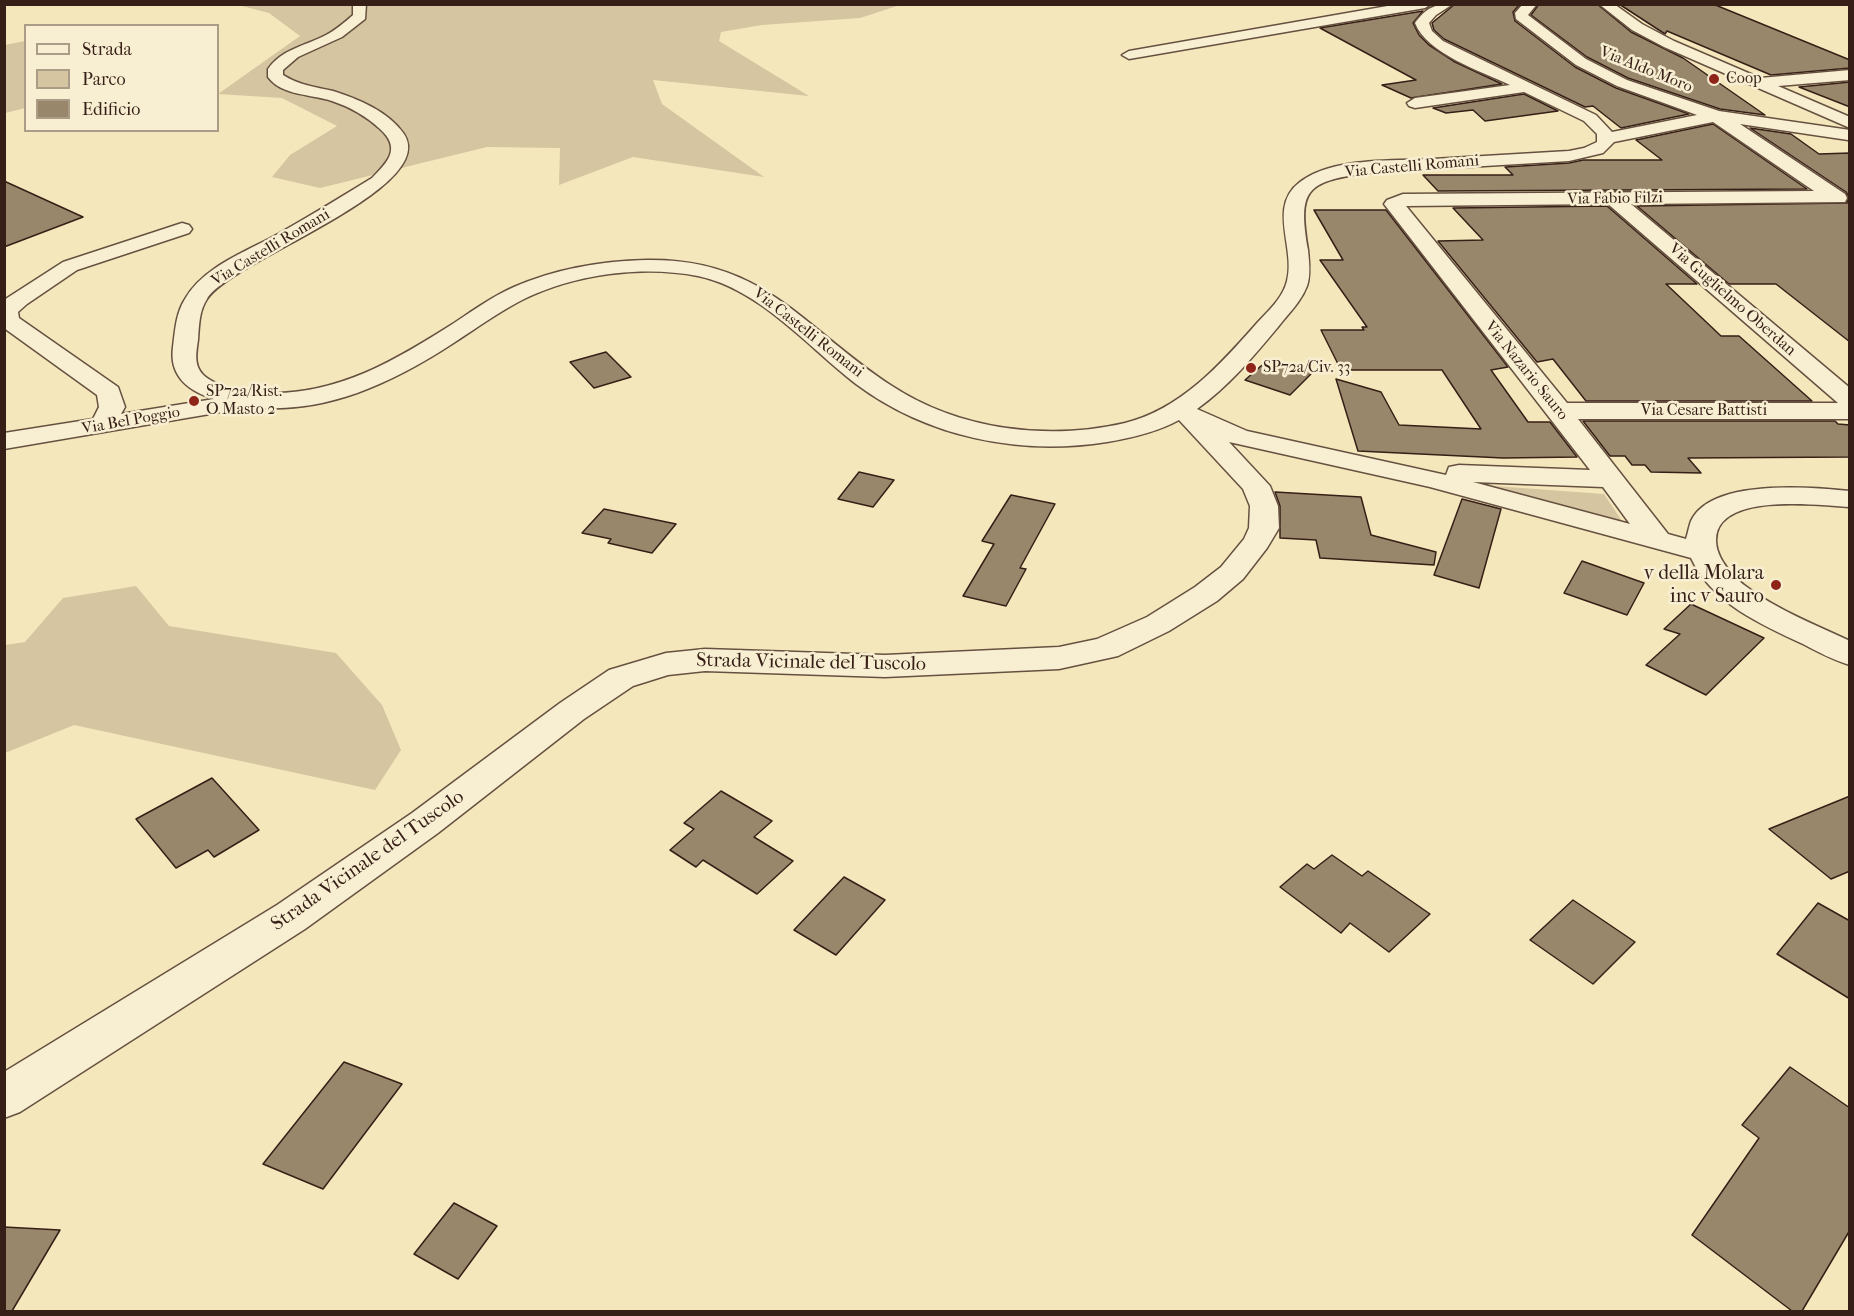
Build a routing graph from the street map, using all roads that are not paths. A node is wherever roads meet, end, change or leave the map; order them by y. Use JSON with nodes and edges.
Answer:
{"nodes":[{"id":1,"x":359,"y":4,"type":"edge"},
{"id":2,"x":1425,"y":4,"type":"edge"},
{"id":3,"x":1447,"y":4,"type":"edge"},
{"id":4,"x":1531,"y":4,"type":"edge"},
{"id":5,"x":1605,"y":4,"type":"edge"},
{"id":6,"x":1129,"y":55,"type":"dead end"},
{"id":7,"x":1809,"y":62,"type":"dead end"},
{"id":8,"x":1846,"y":76,"type":"edge"},
{"id":9,"x":1755,"y":83,"type":"junction"},
{"id":10,"x":1527,"y":87,"type":"junction"},
{"id":11,"x":1415,"y":103,"type":"dead end"},
{"id":12,"x":1716,"y":116,"type":"junction"},
{"id":13,"x":1850,"y":123,"type":"edge"},
{"id":14,"x":1850,"y":136,"type":"edge"},
{"id":15,"x":1607,"y":138,"type":"junction"},
{"id":16,"x":1615,"y":200,"type":"junction"},
{"id":17,"x":1842,"y":201,"type":"edge"},
{"id":18,"x":1395,"y":202,"type":"joint"},
{"id":19,"x":182,"y":229,"type":"dead end"},
{"id":20,"x":258,"y":399,"type":"junction"},
{"id":21,"x":1850,"y":401,"type":"edge"},
{"id":22,"x":1183,"y":409,"type":"junction"},
{"id":23,"x":1559,"y":411,"type":"junction"},
{"id":24,"x":1850,"y":411,"type":"edge"},
{"id":25,"x":102,"y":426,"type":"junction"},
{"id":26,"x":4,"y":441,"type":"edge"},
{"id":27,"x":1395,"y":471,"type":"junction"},
{"id":28,"x":1610,"y":479,"type":"junction"},
{"id":29,"x":1850,"y":499,"type":"edge"},
{"id":30,"x":1658,"y":541,"type":"junction"},
{"id":31,"x":1702,"y":552,"type":"junction"},
{"id":32,"x":1850,"y":654,"type":"edge"},
{"id":33,"x":4,"y":1097,"type":"edge"}],
"edges":[{"from":1,"to":20,"type":"street","name":"Via Castelli Romani"},
{"from":2,"to":6,"type":"street"},
{"from":3,"to":10,"type":"street"},
{"from":4,"to":12,"type":"street","name":"Via Aldo Moro"},
{"from":5,"to":9,"type":"street"},
{"from":7,"to":8,"type":"street"},
{"from":8,"to":9,"type":"street"},
{"from":9,"to":13,"type":"street"},
{"from":10,"to":11,"type":"street"},
{"from":10,"to":15,"type":"street"},
{"from":12,"to":14,"type":"street"},
{"from":12,"to":15,"type":"street"},
{"from":12,"to":17,"type":"street"},
{"from":15,"to":22,"type":"street","name":"Via Castelli Romani"},
{"from":16,"to":17,"type":"street","name":"Via Fabio Filzi"},
{"from":16,"to":18,"type":"street","name":"Via Fabio Filzi"},
{"from":16,"to":21,"type":"street","name":"Via Guglielmo Oberdan"},
{"from":18,"to":23,"type":"street","name":"Via Nazario Sauro"},
{"from":19,"to":25,"type":"street"},
{"from":20,"to":22,"type":"street","name":"Via Castelli Romani"},
{"from":20,"to":25,"type":"street","name":"Via Bel Poggio"},
{"from":22,"to":27,"type":"street"},
{"from":22,"to":33,"type":"street","name":"Strada Vicinale del Tuscolo"},
{"from":23,"to":24,"type":"street","name":"Via Cesare Battisti"},
{"from":23,"to":28,"type":"street","name":"Via Nazario Sauro"},
{"from":25,"to":26,"type":"street","name":"Via Bel Poggio"},
{"from":27,"to":28,"type":"street"},
{"from":27,"to":30,"type":"street"},
{"from":28,"to":30,"type":"street","name":"Via Nazario Sauro"},
{"from":29,"to":31,"type":"street"},
{"from":30,"to":31,"type":"street"},
{"from":31,"to":32,"type":"street"}]}
